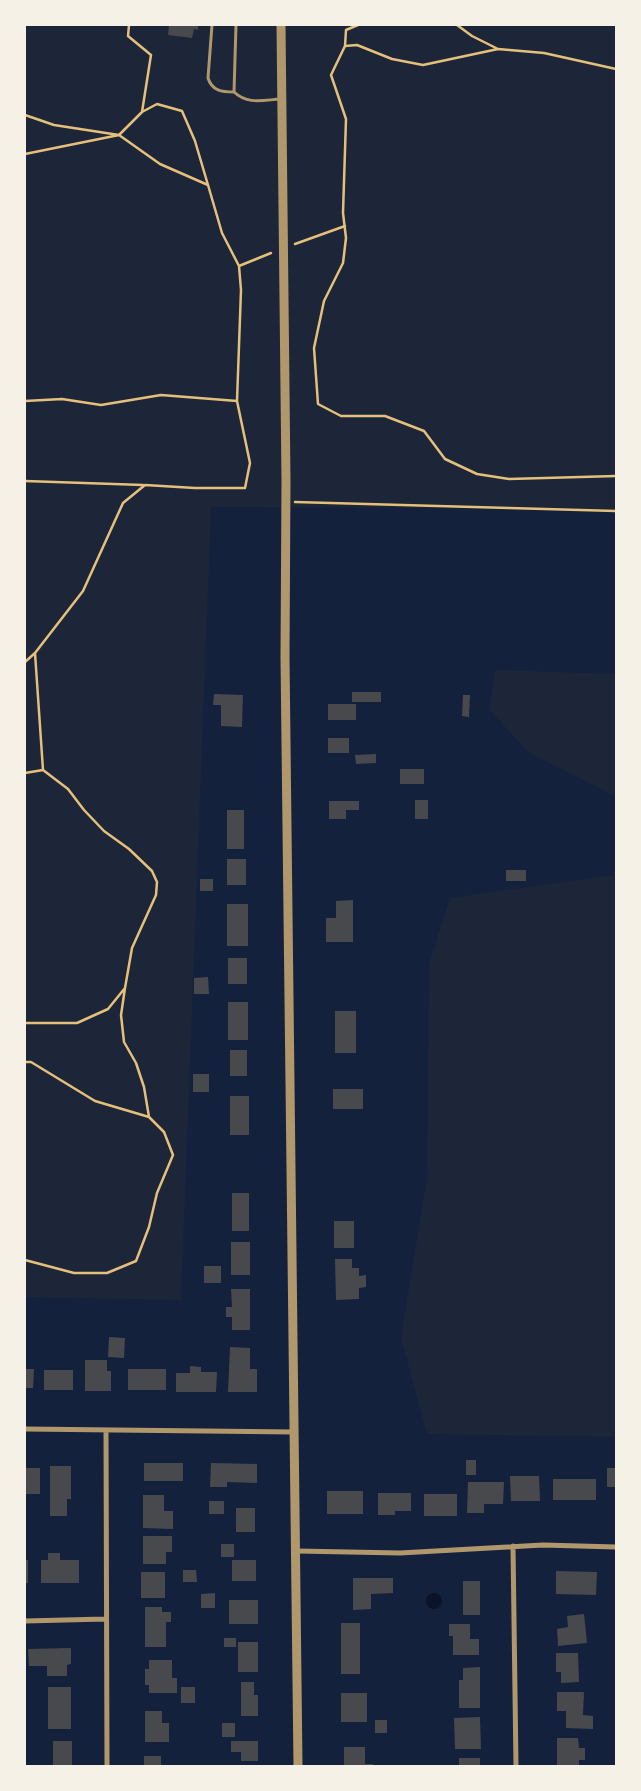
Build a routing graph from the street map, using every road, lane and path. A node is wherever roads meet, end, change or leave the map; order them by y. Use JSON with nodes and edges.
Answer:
{"nodes":[{"id":1,"x":129,"y":25,"type":"edge"},
{"id":2,"x":212,"y":25,"type":"edge"},
{"id":3,"x":236,"y":25,"type":"edge"},
{"id":4,"x":281,"y":25,"type":"edge"},
{"id":5,"x":358,"y":25,"type":"edge"},
{"id":6,"x":457,"y":25,"type":"edge"},
{"id":7,"x":345,"y":46,"type":"junction"},
{"id":8,"x":498,"y":49,"type":"junction"},
{"id":9,"x":616,"y":70,"type":"edge"},
{"id":10,"x":234,"y":92,"type":"junction"},
{"id":11,"x":281,"y":99,"type":"junction"},
{"id":12,"x":142,"y":112,"type":"junction"},
{"id":13,"x":25,"y":115,"type":"edge"},
{"id":14,"x":119,"y":135,"type":"junction"},
{"id":15,"x":25,"y":154,"type":"edge"},
{"id":16,"x":208,"y":185,"type":"junction"},
{"id":17,"x":345,"y":226,"type":"junction"},
{"id":18,"x":294,"y":245,"type":"dead end"},
{"id":19,"x":271,"y":253,"type":"dead end"},
{"id":20,"x":239,"y":266,"type":"junction"},
{"id":21,"x":25,"y":401,"type":"edge"},
{"id":22,"x":238,"y":401,"type":"junction"},
{"id":23,"x":616,"y":476,"type":"edge"},
{"id":24,"x":25,"y":481,"type":"edge"},
{"id":25,"x":145,"y":485,"type":"junction"},
{"id":26,"x":286,"y":502,"type":"junction"},
{"id":27,"x":616,"y":511,"type":"edge"},
{"id":28,"x":35,"y":653,"type":"junction"},
{"id":29,"x":25,"y":662,"type":"edge"},
{"id":30,"x":43,"y":770,"type":"junction"},
{"id":31,"x":25,"y":773,"type":"edge"},
{"id":32,"x":125,"y":988,"type":"junction"},
{"id":33,"x":25,"y":1023,"type":"edge"},
{"id":34,"x":25,"y":1062,"type":"edge"},
{"id":35,"x":149,"y":1117,"type":"junction"},
{"id":36,"x":25,"y":1260,"type":"edge"},
{"id":37,"x":25,"y":1429,"type":"edge"},
{"id":38,"x":106,"y":1430,"type":"junction"},
{"id":39,"x":296,"y":1432,"type":"junction"},
{"id":40,"x":513,"y":1546,"type":"junction"},
{"id":41,"x":616,"y":1547,"type":"edge"},
{"id":42,"x":297,"y":1551,"type":"junction"},
{"id":43,"x":105,"y":1619,"type":"junction"},
{"id":44,"x":25,"y":1620,"type":"edge"},
{"id":45,"x":107,"y":1766,"type":"edge"},
{"id":46,"x":298,"y":1766,"type":"edge"},
{"id":47,"x":516,"y":1766,"type":"edge"}],
"edges":[{"from":1,"to":12,"type":"path"},
{"from":2,"to":10,"type":"lane"},
{"from":3,"to":10,"type":"lane"},
{"from":4,"to":11,"type":"street"},
{"from":5,"to":7,"type":"path"},
{"from":6,"to":8,"type":"path"},
{"from":7,"to":8,"type":"path"},
{"from":7,"to":17,"type":"path"},
{"from":8,"to":9,"type":"path"},
{"from":10,"to":11,"type":"lane"},
{"from":11,"to":26,"type":"street"},
{"from":12,"to":14,"type":"path"},
{"from":12,"to":16,"type":"path"},
{"from":13,"to":14,"type":"path"},
{"from":14,"to":15,"type":"path"},
{"from":14,"to":16,"type":"path"},
{"from":16,"to":20,"type":"path"},
{"from":17,"to":18,"type":"path"},
{"from":17,"to":23,"type":"path"},
{"from":19,"to":20,"type":"path"},
{"from":20,"to":22,"type":"path"},
{"from":21,"to":22,"type":"path"},
{"from":22,"to":25,"type":"path"},
{"from":24,"to":25,"type":"path"},
{"from":25,"to":28,"type":"path"},
{"from":26,"to":27,"type":"path"},
{"from":26,"to":39,"type":"street"},
{"from":28,"to":29,"type":"path"},
{"from":28,"to":30,"type":"path"},
{"from":30,"to":31,"type":"path"},
{"from":30,"to":32,"type":"path"},
{"from":32,"to":33,"type":"path"},
{"from":32,"to":35,"type":"path"},
{"from":34,"to":35,"type":"path"},
{"from":35,"to":36,"type":"path"},
{"from":37,"to":38,"type":"street"},
{"from":38,"to":39,"type":"street"},
{"from":38,"to":43,"type":"street"},
{"from":39,"to":42,"type":"street"},
{"from":40,"to":41,"type":"street"},
{"from":40,"to":42,"type":"street"},
{"from":40,"to":47,"type":"street"},
{"from":42,"to":46,"type":"street"},
{"from":43,"to":44,"type":"street"},
{"from":43,"to":45,"type":"street"}]}
